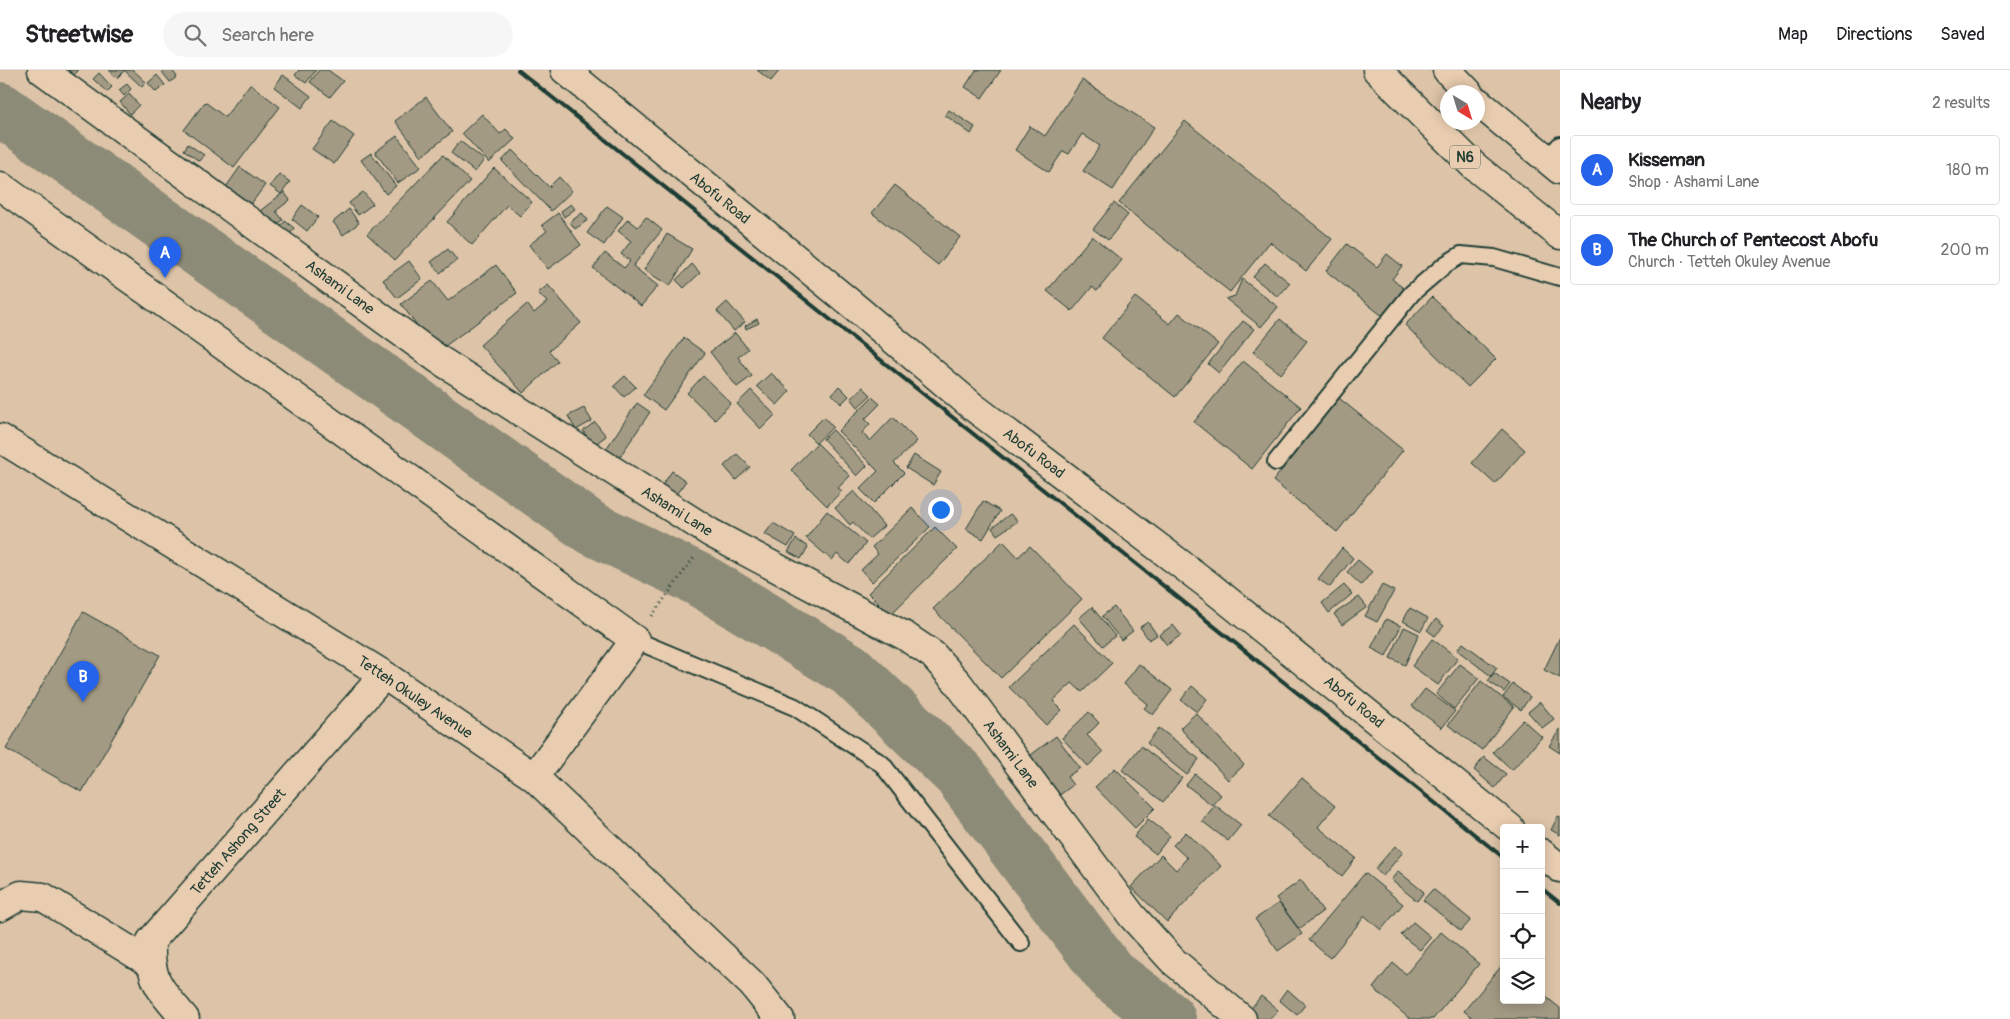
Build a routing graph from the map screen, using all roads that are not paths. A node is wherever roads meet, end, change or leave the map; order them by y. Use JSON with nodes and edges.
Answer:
{"nodes":[{"id":1,"x":42,"y":70,"type":"edge"},
{"id":2,"x":565,"y":70,"type":"edge"},
{"id":3,"x":1377,"y":70,"type":"edge"},
{"id":4,"x":1447,"y":70,"type":"edge"},
{"id":5,"x":1461,"y":85,"type":"edge"},
{"id":6,"x":1485,"y":107,"type":"edge"},
{"id":7,"x":1556,"y":158,"type":"edge"},
{"id":8,"x":0,"y":186,"type":"edge"},
{"id":9,"x":1560,"y":235,"type":"edge"},
{"id":10,"x":1560,"y":277,"type":"edge"},
{"id":11,"x":0,"y":438,"type":"edge"},
{"id":12,"x":1276,"y":462,"type":"dead end"},
{"id":13,"x":635,"y":640,"type":"junction"},
{"id":14,"x":384,"y":675,"type":"junction"},
{"id":15,"x":534,"y":777,"type":"junction"},
{"id":16,"x":1505,"y":824,"type":"edge"},
{"id":17,"x":1545,"y":856,"type":"edge"},
{"id":18,"x":1560,"y":868,"type":"edge"},
{"id":19,"x":0,"y":907,"type":"edge"},
{"id":20,"x":1021,"y":942,"type":"dead end"},
{"id":21,"x":150,"y":963,"type":"junction"},
{"id":22,"x":185,"y":1019,"type":"edge"},
{"id":23,"x":780,"y":1019,"type":"edge"},
{"id":24,"x":1242,"y":1019,"type":"edge"}],
"edges":[{"from":1,"to":24,"type":"main road","name":"Ashami Lane"},
{"from":2,"to":16,"type":"main road","name":"Abofu Road"},
{"from":3,"to":9,"type":"main road","number":"N6"},
{"from":4,"to":5,"type":"main road"},
{"from":6,"to":7,"type":"main road"},
{"from":8,"to":13,"type":"main road"},
{"from":10,"to":12,"type":"lane"},
{"from":11,"to":14,"type":"main road","name":"Tetteh Okuley Avenue"},
{"from":13,"to":15,"type":"main road"},
{"from":13,"to":20,"type":"lane"},
{"from":14,"to":15,"type":"main road","name":"Tetteh Okuley Avenue"},
{"from":14,"to":21,"type":"main road","name":"Tetteh Ashong Street"},
{"from":15,"to":23,"type":"main road","name":"Tetteh Okuley Avenue"},
{"from":17,"to":18,"type":"main road"},
{"from":19,"to":21,"type":"main road"},
{"from":21,"to":22,"type":"main road","name":"Tetteh Ashong Street"}]}
